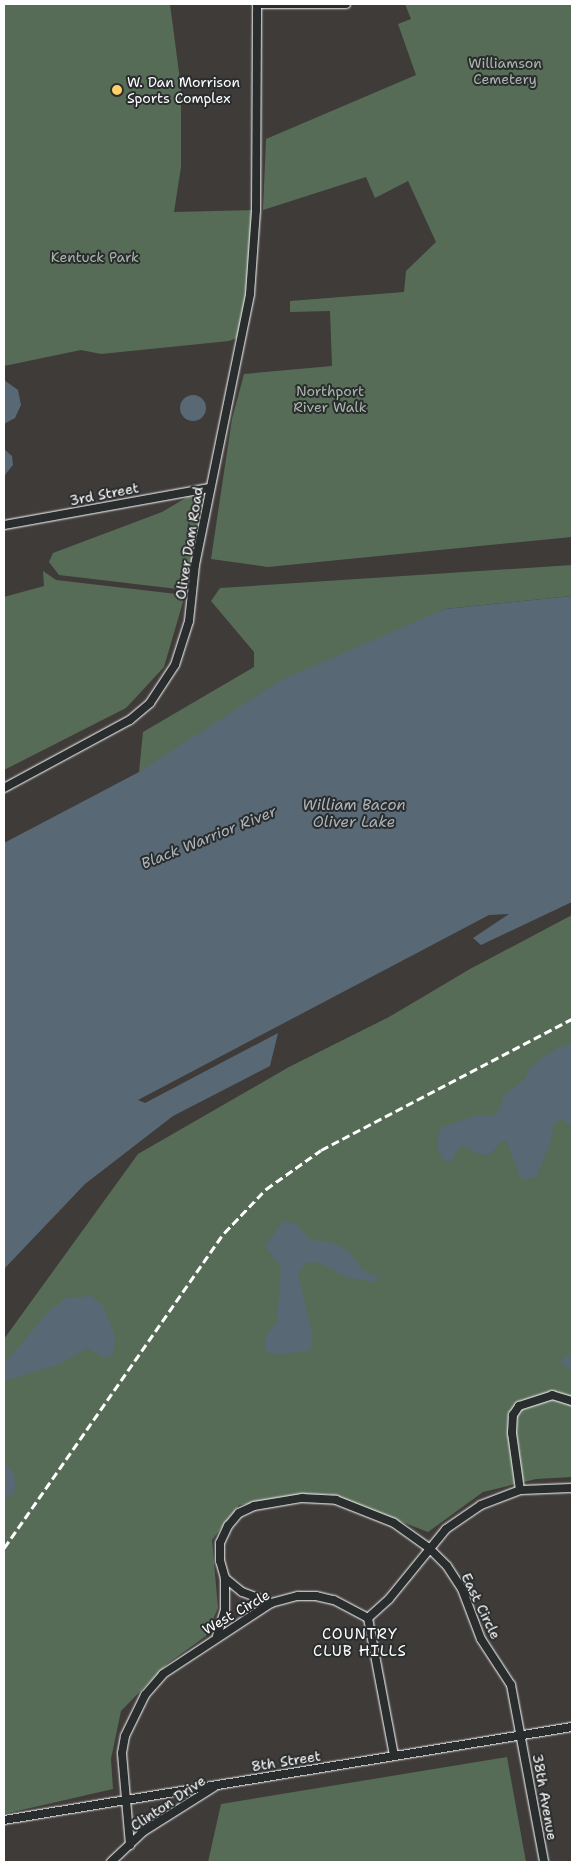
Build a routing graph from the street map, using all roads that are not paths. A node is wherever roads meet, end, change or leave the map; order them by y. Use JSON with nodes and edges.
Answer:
{"nodes":[{"id":1,"x":257,"y":4,"type":"edge"},
{"id":2,"x":346,"y":4,"type":"edge"},
{"id":3,"x":210,"y":488,"type":"junction"},
{"id":4,"x":4,"y":525,"type":"edge"},
{"id":5,"x":4,"y":788,"type":"edge"},
{"id":6,"x":572,"y":1401,"type":"edge"},
{"id":7,"x":572,"y":1488,"type":"edge"},
{"id":8,"x":520,"y":1490,"type":"junction"},
{"id":9,"x":429,"y":1548,"type":"junction"},
{"id":10,"x":225,"y":1578,"type":"junction"},
{"id":11,"x":271,"y":1602,"type":"junction"},
{"id":12,"x":368,"y":1618,"type":"junction"},
{"id":13,"x":217,"y":1636,"type":"junction"},
{"id":14,"x":572,"y":1727,"type":"edge"},
{"id":15,"x":521,"y":1736,"type":"junction"},
{"id":16,"x":394,"y":1756,"type":"junction"},
{"id":17,"x":218,"y":1785,"type":"junction"},
{"id":18,"x":124,"y":1800,"type":"junction"},
{"id":19,"x":4,"y":1820,"type":"edge"},
{"id":20,"x":130,"y":1845,"type":"junction"},
{"id":21,"x":111,"y":1862,"type":"edge"},
{"id":22,"x":544,"y":1862,"type":"edge"}],
"edges":[{"from":1,"to":2,"type":"street"},
{"from":1,"to":3,"type":"street","name":"Oliver Dam Road"},
{"from":3,"to":4,"type":"street","name":"3rd Street"},
{"from":3,"to":5,"type":"street","name":"Oliver Dam Road"},
{"from":6,"to":8,"type":"street"},
{"from":7,"to":8,"type":"street"},
{"from":8,"to":9,"type":"street"},
{"from":9,"to":10,"type":"street","name":"East Circle"},
{"from":9,"to":12,"type":"street"},
{"from":9,"to":15,"type":"street","name":"East Circle"},
{"from":10,"to":11,"type":"street"},
{"from":10,"to":13,"type":"street","name":"East Circle"},
{"from":11,"to":12,"type":"street","name":"West Circle"},
{"from":11,"to":13,"type":"street","name":"West Circle"},
{"from":12,"to":16,"type":"street"},
{"from":13,"to":18,"type":"street","name":"West Circle"},
{"from":14,"to":15,"type":"street","name":"8th Street"},
{"from":15,"to":16,"type":"street","name":"8th Street"},
{"from":15,"to":22,"type":"street","name":"38th Avenue"},
{"from":16,"to":17,"type":"street","name":"8th Street"},
{"from":17,"to":18,"type":"street","name":"8th Street"},
{"from":17,"to":20,"type":"street","name":"Clinton Drive"},
{"from":18,"to":19,"type":"street","name":"8th Street"},
{"from":18,"to":20,"type":"street","name":"West Circle"},
{"from":20,"to":21,"type":"street","name":"Clinton Drive"}]}
